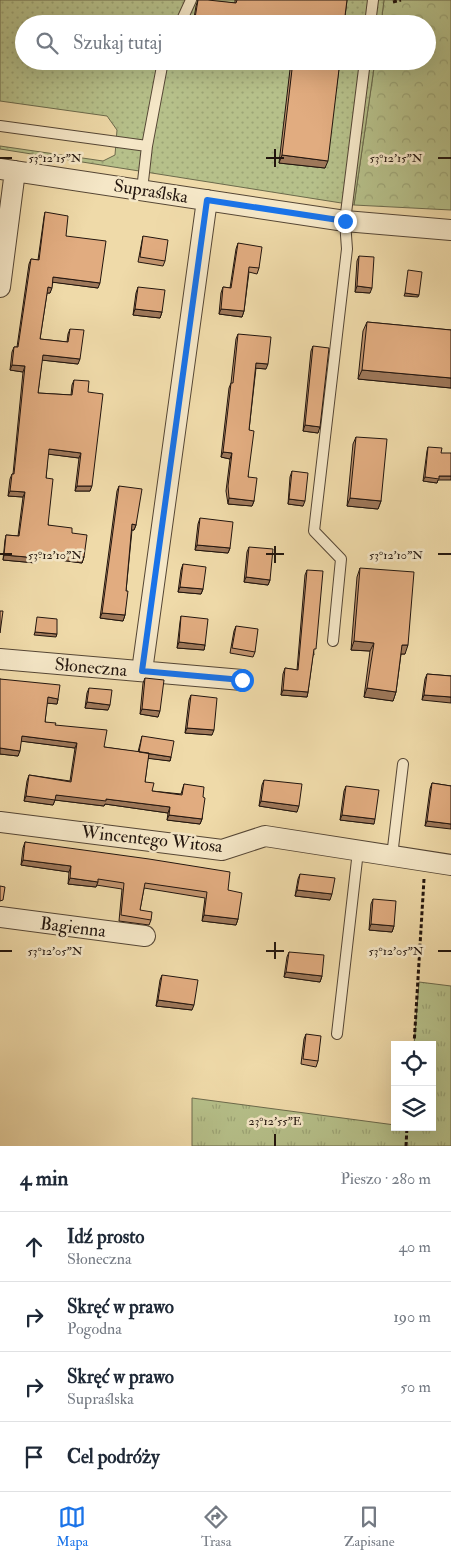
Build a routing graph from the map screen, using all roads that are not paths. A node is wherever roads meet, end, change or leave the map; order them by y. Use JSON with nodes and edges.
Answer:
{"nodes":[{"id":1,"x":191,"y":0,"type":"edge"},
{"id":2,"x":372,"y":0,"type":"edge"},
{"id":3,"x":184,"y":15,"type":"edge"},
{"id":4,"x":371,"y":15,"type":"edge"},
{"id":5,"x":161,"y":70,"type":"edge"},
{"id":6,"x":364,"y":70,"type":"edge"},
{"id":7,"x":0,"y":126,"type":"edge"},
{"id":8,"x":147,"y":146,"type":"junction"},
{"id":9,"x":8,"y":170,"type":"edge"},
{"id":10,"x":142,"y":190,"type":"junction"},
{"id":11,"x":207,"y":200,"type":"junction"},
{"id":12,"x":345,"y":221,"type":"junction"},
{"id":13,"x":451,"y":230,"type":"edge"},
{"id":14,"x":0,"y":287,"type":"edge"},
{"id":15,"x":333,"y":641,"type":"dead end"},
{"id":16,"x":0,"y":659,"type":"edge"},
{"id":17,"x":142,"y":671,"type":"junction"},
{"id":18,"x":242,"y":680,"type":"dead end"},
{"id":19,"x":403,"y":764,"type":"dead end"},
{"id":20,"x":0,"y":822,"type":"edge"},
{"id":21,"x":358,"y":851,"type":"junction"},
{"id":22,"x":392,"y":856,"type":"junction"},
{"id":23,"x":451,"y":865,"type":"edge"},
{"id":24,"x":0,"y":917,"type":"edge"},
{"id":25,"x":146,"y":936,"type":"dead end"},
{"id":26,"x":336,"y":1034,"type":"dead end"}],
"edges":[{"from":1,"to":3,"type":"lane"},
{"from":2,"to":4,"type":"lane"},
{"from":5,"to":8,"type":"lane"},
{"from":6,"to":12,"type":"lane"},
{"from":7,"to":8,"type":"lane"},
{"from":8,"to":10,"type":"lane"},
{"from":9,"to":10,"type":"street","name":"Supraślska"},
{"from":9,"to":14,"type":"street"},
{"from":10,"to":11,"type":"street","name":"Supraślska"},
{"from":11,"to":12,"type":"street","name":"Supraślska"},
{"from":11,"to":17,"type":"street"},
{"from":12,"to":13,"type":"street","name":"Supraślska"},
{"from":12,"to":15,"type":"lane"},
{"from":16,"to":17,"type":"street","name":"Słoneczna"},
{"from":17,"to":18,"type":"street","name":"Słoneczna"},
{"from":19,"to":22,"type":"lane"},
{"from":20,"to":21,"type":"street","name":"Wincentego Witosa"},
{"from":21,"to":22,"type":"street","name":"Wincentego Witosa"},
{"from":21,"to":26,"type":"lane"},
{"from":22,"to":23,"type":"street","name":"Wincentego Witosa"},
{"from":24,"to":25,"type":"street","name":"Bagienna"}]}
